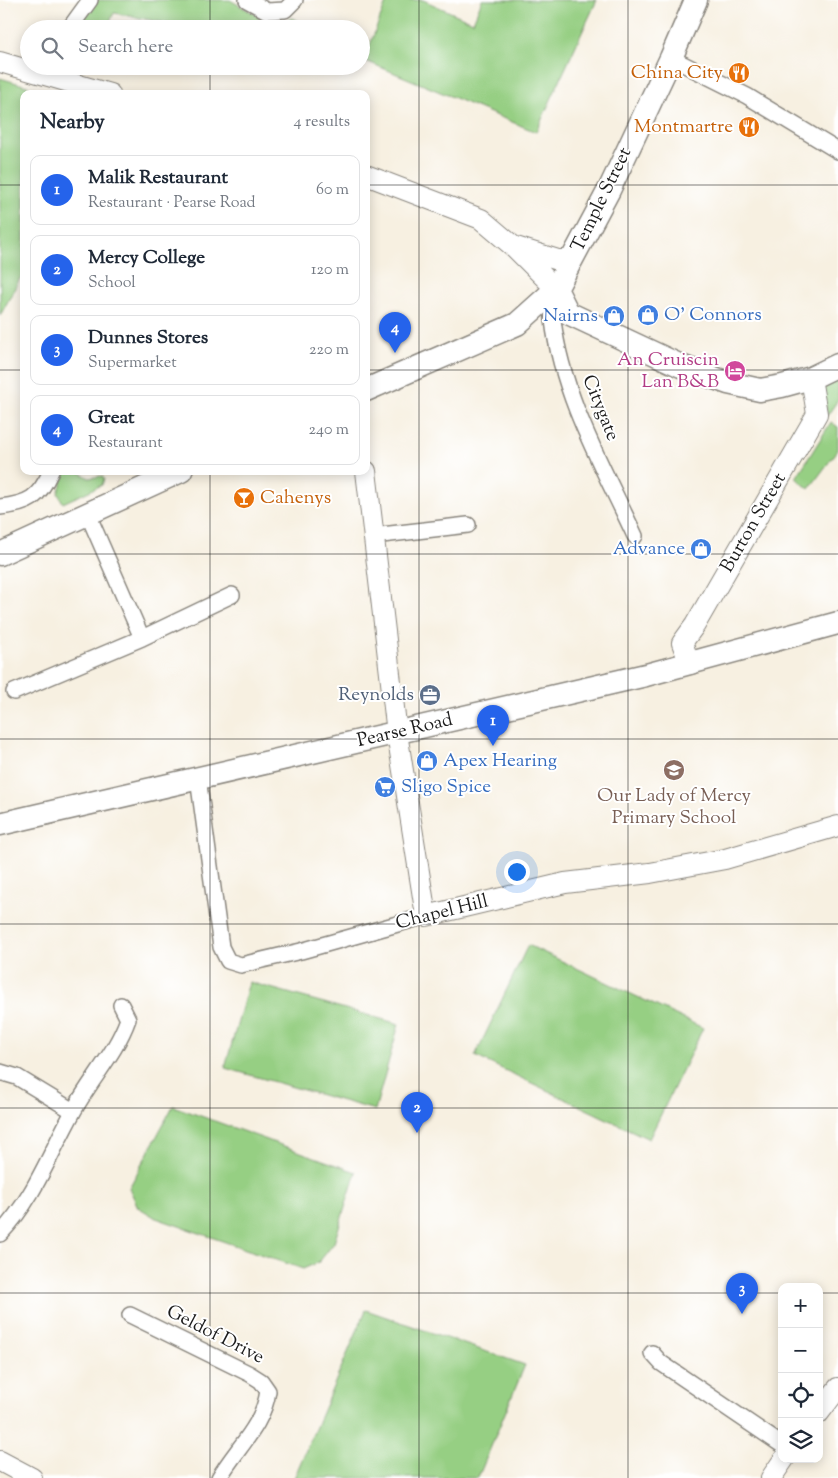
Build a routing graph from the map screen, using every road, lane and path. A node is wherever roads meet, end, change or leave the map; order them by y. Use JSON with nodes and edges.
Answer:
{"nodes":[{"id":1,"x":90,"y":0,"type":"edge"},
{"id":2,"x":247,"y":0,"type":"edge"},
{"id":3,"x":295,"y":0,"type":"edge"},
{"id":4,"x":696,"y":0,"type":"edge"},
{"id":5,"x":76,"y":20,"type":"edge"},
{"id":6,"x":671,"y":58,"type":"junction"},
{"id":7,"x":0,"y":62,"type":"edge"},
{"id":8,"x":20,"y":66,"type":"edge"},
{"id":9,"x":55,"y":75,"type":"edge"},
{"id":10,"x":98,"y":90,"type":"edge"},
{"id":11,"x":838,"y":151,"type":"edge"},
{"id":12,"x":370,"y":177,"type":"edge"},
{"id":13,"x":514,"y":247,"type":"junction"},
{"id":14,"x":572,"y":260,"type":"junction"},
{"id":15,"x":556,"y":289,"type":"junction"},
{"id":16,"x":838,"y":365,"type":"edge"},
{"id":17,"x":811,"y":378,"type":"junction"},
{"id":18,"x":370,"y":388,"type":"edge"},
{"id":19,"x":49,"y":475,"type":"edge"},
{"id":20,"x":172,"y":475,"type":"edge"},
{"id":21,"x":366,"y":475,"type":"edge"},
{"id":22,"x":0,"y":508,"type":"edge"},
{"id":23,"x":87,"y":512,"type":"junction"},
{"id":24,"x":468,"y":525,"type":"dead end"},
{"id":25,"x":373,"y":536,"type":"junction"},
{"id":26,"x":635,"y":536,"type":"dead end"},
{"id":27,"x":1,"y":550,"type":"edge"},
{"id":28,"x":232,"y":594,"type":"dead end"},
{"id":29,"x":838,"y":623,"type":"edge"},
{"id":30,"x":142,"y":638,"type":"junction"},
{"id":31,"x":690,"y":664,"type":"junction"},
{"id":32,"x":14,"y":692,"type":"dead end"},
{"id":33,"x":398,"y":733,"type":"junction"},
{"id":34,"x":198,"y":778,"type":"junction"},
{"id":35,"x":0,"y":824,"type":"edge"},
{"id":36,"x":838,"y":826,"type":"edge"},
{"id":37,"x":426,"y":916,"type":"junction"},
{"id":38,"x":121,"y":1005,"type":"dead end"},
{"id":39,"x":0,"y":1072,"type":"edge"},
{"id":40,"x":73,"y":1111,"type":"junction"},
{"id":41,"x":0,"y":1234,"type":"edge"},
{"id":42,"x":130,"y":1315,"type":"dead end"},
{"id":43,"x":652,"y":1353,"type":"dead end"},
{"id":44,"x":838,"y":1388,"type":"edge"},
{"id":45,"x":823,"y":1408,"type":"edge"},
{"id":46,"x":778,"y":1442,"type":"edge"},
{"id":47,"x":0,"y":1461,"type":"edge"},
{"id":48,"x":781,"y":1463,"type":"edge"},
{"id":49,"x":32,"y":1478,"type":"edge"},
{"id":50,"x":219,"y":1478,"type":"edge"},
{"id":51,"x":771,"y":1478,"type":"edge"}],
"edges":[{"from":1,"to":5,"type":"street"},
{"from":2,"to":3,"type":"street"},
{"from":4,"to":6,"type":"main road","name":"Temple Street"},
{"from":6,"to":11,"type":"street"},
{"from":6,"to":14,"type":"main road","name":"Temple Street"},
{"from":7,"to":8,"type":"street"},
{"from":9,"to":10,"type":"street"},
{"from":12,"to":13,"type":"street"},
{"from":13,"to":14,"type":"street"},
{"from":13,"to":15,"type":"street"},
{"from":14,"to":15,"type":"main road","name":"Temple Street"},
{"from":15,"to":17,"type":"main road"},
{"from":15,"to":18,"type":"main road","name":"Temple Street"},
{"from":15,"to":26,"type":"street","name":"Citygate"},
{"from":16,"to":17,"type":"main road"},
{"from":17,"to":31,"type":"street","name":"Burton Street"},
{"from":19,"to":22,"type":"street"},
{"from":20,"to":23,"type":"main road"},
{"from":21,"to":25,"type":"street"},
{"from":23,"to":27,"type":"main road"},
{"from":23,"to":30,"type":"street"},
{"from":24,"to":25,"type":"street"},
{"from":25,"to":33,"type":"street"},
{"from":28,"to":30,"type":"street"},
{"from":29,"to":31,"type":"main road","name":"Pearse Road"},
{"from":30,"to":32,"type":"street"},
{"from":31,"to":33,"type":"main road","name":"Pearse Road"},
{"from":33,"to":34,"type":"main road","name":"Pearse Road"},
{"from":33,"to":37,"type":"street"},
{"from":34,"to":35,"type":"main road","name":"Pearse Road"},
{"from":34,"to":37,"type":"street","name":"Chapel Hill"},
{"from":36,"to":37,"type":"street","name":"Chapel Hill"},
{"from":38,"to":40,"type":"street"},
{"from":39,"to":40,"type":"street"},
{"from":40,"to":41,"type":"street"},
{"from":42,"to":50,"type":"street","name":"Geldof Drive"},
{"from":43,"to":46,"type":"street"},
{"from":44,"to":45,"type":"street"},
{"from":47,"to":49,"type":"street"},
{"from":48,"to":51,"type":"street"}]}
